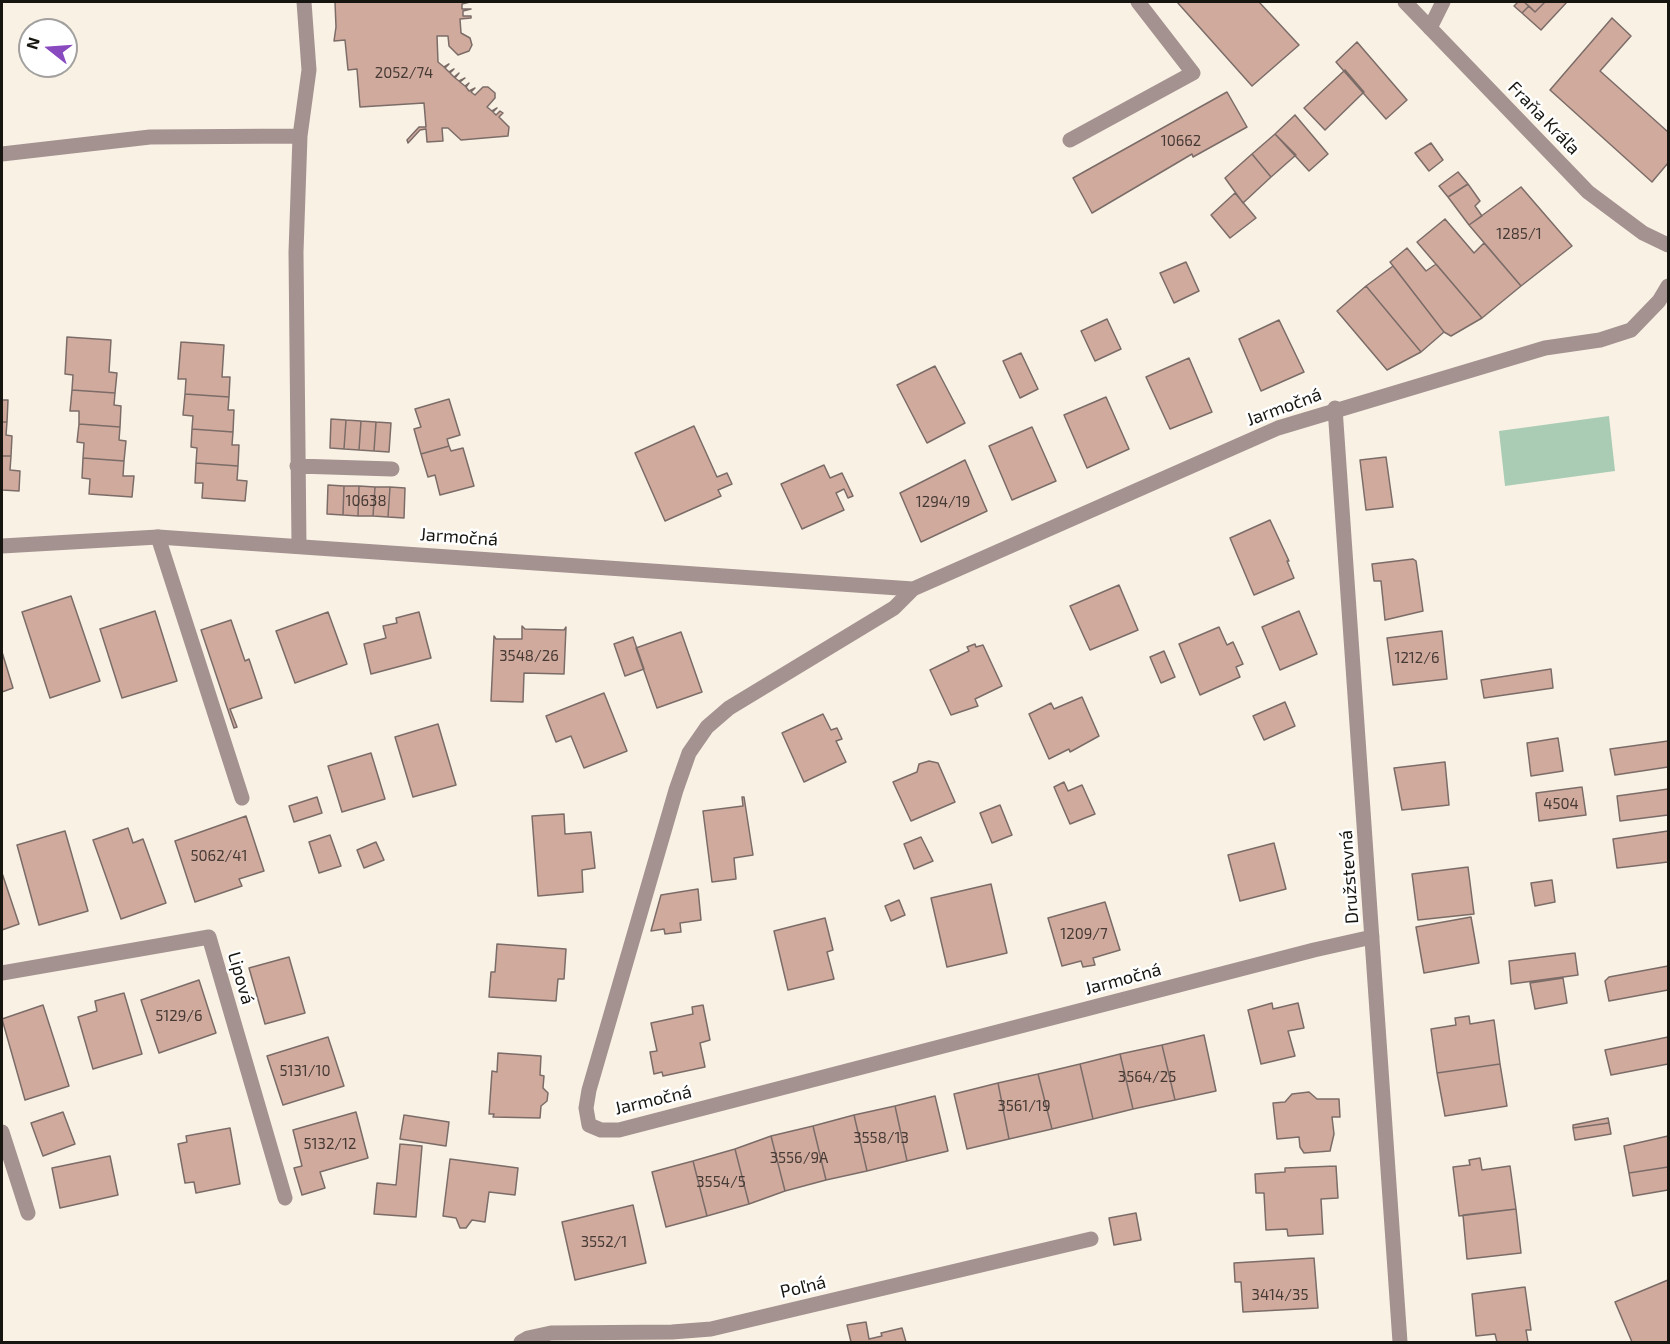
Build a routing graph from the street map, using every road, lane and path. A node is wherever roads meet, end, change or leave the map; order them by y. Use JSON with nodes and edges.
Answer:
{"nodes":[{"id":1,"x":304,"y":2,"type":"edge"},
{"id":2,"x":1138,"y":2,"type":"edge"},
{"id":3,"x":1405,"y":2,"type":"edge"},
{"id":4,"x":1443,"y":2,"type":"edge"},
{"id":5,"x":1430,"y":28,"type":"junction"},
{"id":6,"x":300,"y":136,"type":"junction"},
{"id":7,"x":1070,"y":140,"type":"dead end"},
{"id":8,"x":2,"y":154,"type":"edge"},
{"id":9,"x":1668,"y":245,"type":"edge"},
{"id":10,"x":1668,"y":286,"type":"edge"},
{"id":11,"x":1335,"y":408,"type":"junction"},
{"id":12,"x":297,"y":466,"type":"junction"},
{"id":13,"x":392,"y":470,"type":"dead end"},
{"id":14,"x":158,"y":537,"type":"junction"},
{"id":15,"x":2,"y":546,"type":"edge"},
{"id":16,"x":299,"y":546,"type":"junction"},
{"id":17,"x":913,"y":589,"type":"junction"},
{"id":18,"x":242,"y":798,"type":"dead end"},
{"id":19,"x":1372,"y":937,"type":"junction"},
{"id":20,"x":2,"y":973,"type":"edge"},
{"id":21,"x":2,"y":1132,"type":"edge"},
{"id":22,"x":285,"y":1198,"type":"dead end"},
{"id":23,"x":28,"y":1213,"type":"dead end"},
{"id":24,"x":1091,"y":1239,"type":"dead end"},
{"id":25,"x":520,"y":1342,"type":"edge"},
{"id":26,"x":1400,"y":1342,"type":"edge"}],
"edges":[{"from":1,"to":6,"type":"street"},
{"from":2,"to":7,"type":"street"},
{"from":3,"to":5,"type":"street","name":"Fraňa Kráľa"},
{"from":4,"to":5,"type":"street"},
{"from":5,"to":9,"type":"street","name":"Fraňa Kráľa"},
{"from":6,"to":8,"type":"street"},
{"from":6,"to":12,"type":"street"},
{"from":10,"to":11,"type":"street","name":"Jarmočná"},
{"from":11,"to":17,"type":"street","name":"Jarmočná"},
{"from":11,"to":19,"type":"street","name":"Družstevná"},
{"from":12,"to":13,"type":"street"},
{"from":12,"to":16,"type":"street"},
{"from":14,"to":15,"type":"street","name":"Jarmočná"},
{"from":14,"to":16,"type":"street","name":"Jarmočná"},
{"from":14,"to":18,"type":"street"},
{"from":16,"to":17,"type":"street","name":"Jarmočná"},
{"from":17,"to":19,"type":"street","name":"Jarmočná"},
{"from":19,"to":26,"type":"street","name":"Družstevná"},
{"from":20,"to":22,"type":"street","name":"Lipová"},
{"from":21,"to":23,"type":"street"},
{"from":24,"to":25,"type":"street","name":"Poľná"}]}
